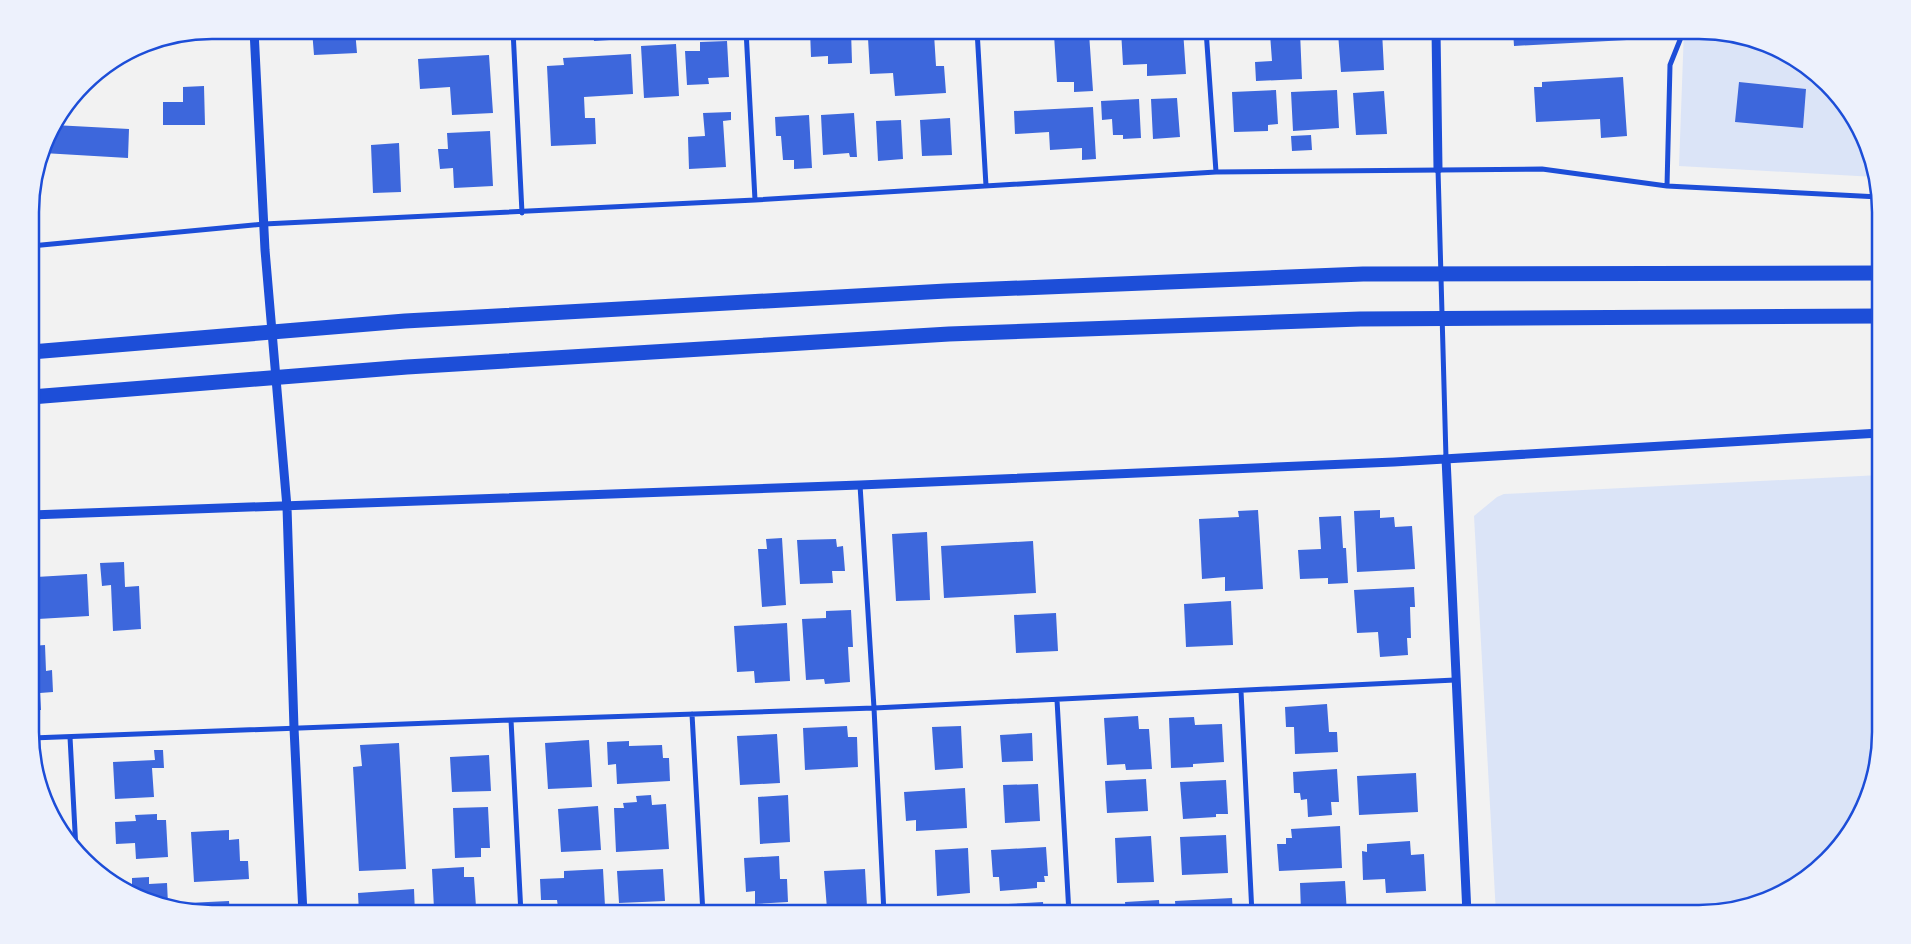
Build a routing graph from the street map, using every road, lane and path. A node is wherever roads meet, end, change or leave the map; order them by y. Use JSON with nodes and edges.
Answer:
{"nodes":[{"id":1,"x":254,"y":39,"type":"edge"},
{"id":2,"x":514,"y":39,"type":"edge"},
{"id":3,"x":746,"y":39,"type":"edge"},
{"id":4,"x":978,"y":39,"type":"edge"},
{"id":5,"x":1207,"y":39,"type":"edge"},
{"id":6,"x":1436,"y":39,"type":"edge"},
{"id":7,"x":1680,"y":39,"type":"edge"},
{"id":8,"x":1438,"y":169,"type":"junction"},
{"id":9,"x":1216,"y":172,"type":"junction"},
{"id":10,"x":986,"y":186,"type":"junction"},
{"id":11,"x":1667,"y":186,"type":"junction"},
{"id":12,"x":1871,"y":197,"type":"edge"},
{"id":13,"x":755,"y":200,"type":"junction"},
{"id":14,"x":522,"y":213,"type":"junction"},
{"id":15,"x":264,"y":224,"type":"junction"},
{"id":16,"x":39,"y":245,"type":"edge"},
{"id":17,"x":1872,"y":273,"type":"edge"},
{"id":18,"x":1872,"y":316,"type":"edge"},
{"id":19,"x":39,"y":351,"type":"edge"},
{"id":20,"x":39,"y":396,"type":"edge"},
{"id":21,"x":1872,"y":433,"type":"edge"},
{"id":22,"x":1446,"y":458,"type":"junction"},
{"id":23,"x":860,"y":486,"type":"junction"},
{"id":24,"x":287,"y":507,"type":"junction"},
{"id":25,"x":39,"y":515,"type":"edge"},
{"id":26,"x":1455,"y":680,"type":"junction"},
{"id":27,"x":1240,"y":691,"type":"junction"},
{"id":28,"x":1057,"y":700,"type":"junction"},
{"id":29,"x":874,"y":708,"type":"junction"},
{"id":30,"x":692,"y":714,"type":"junction"},
{"id":31,"x":511,"y":720,"type":"junction"},
{"id":32,"x":294,"y":728,"type":"junction"},
{"id":33,"x":70,"y":737,"type":"junction"},
{"id":34,"x":39,"y":738,"type":"edge"},
{"id":35,"x":75,"y":837,"type":"edge"},
{"id":36,"x":303,"y":905,"type":"edge"},
{"id":37,"x":521,"y":905,"type":"edge"},
{"id":38,"x":703,"y":905,"type":"edge"},
{"id":39,"x":884,"y":905,"type":"edge"},
{"id":40,"x":1068,"y":905,"type":"edge"},
{"id":41,"x":1252,"y":905,"type":"edge"},
{"id":42,"x":1467,"y":905,"type":"edge"}],
"edges":[{"from":1,"to":15,"type":"street"},
{"from":2,"to":14,"type":"street"},
{"from":3,"to":13,"type":"street"},
{"from":4,"to":10,"type":"street"},
{"from":5,"to":9,"type":"street"},
{"from":6,"to":8,"type":"street"},
{"from":7,"to":11,"type":"street"},
{"from":8,"to":9,"type":"street"},
{"from":8,"to":11,"type":"street"},
{"from":8,"to":22,"type":"street"},
{"from":9,"to":10,"type":"street"},
{"from":10,"to":13,"type":"street"},
{"from":11,"to":12,"type":"street"},
{"from":13,"to":14,"type":"street"},
{"from":14,"to":15,"type":"street"},
{"from":15,"to":16,"type":"street"},
{"from":15,"to":24,"type":"street"},
{"from":17,"to":19,"type":"highway"},
{"from":18,"to":20,"type":"highway"},
{"from":21,"to":22,"type":"street"},
{"from":22,"to":23,"type":"street"},
{"from":22,"to":26,"type":"street"},
{"from":23,"to":24,"type":"street"},
{"from":23,"to":29,"type":"street"},
{"from":24,"to":25,"type":"street"},
{"from":24,"to":32,"type":"street"},
{"from":26,"to":27,"type":"street"},
{"from":26,"to":42,"type":"street"},
{"from":27,"to":28,"type":"street"},
{"from":27,"to":41,"type":"street"},
{"from":28,"to":29,"type":"street"},
{"from":28,"to":40,"type":"street"},
{"from":29,"to":30,"type":"street"},
{"from":29,"to":39,"type":"street"},
{"from":30,"to":31,"type":"street"},
{"from":30,"to":38,"type":"street"},
{"from":31,"to":32,"type":"street"},
{"from":31,"to":37,"type":"street"},
{"from":32,"to":33,"type":"street"},
{"from":32,"to":36,"type":"street"},
{"from":33,"to":34,"type":"street"},
{"from":33,"to":35,"type":"street"}]}
